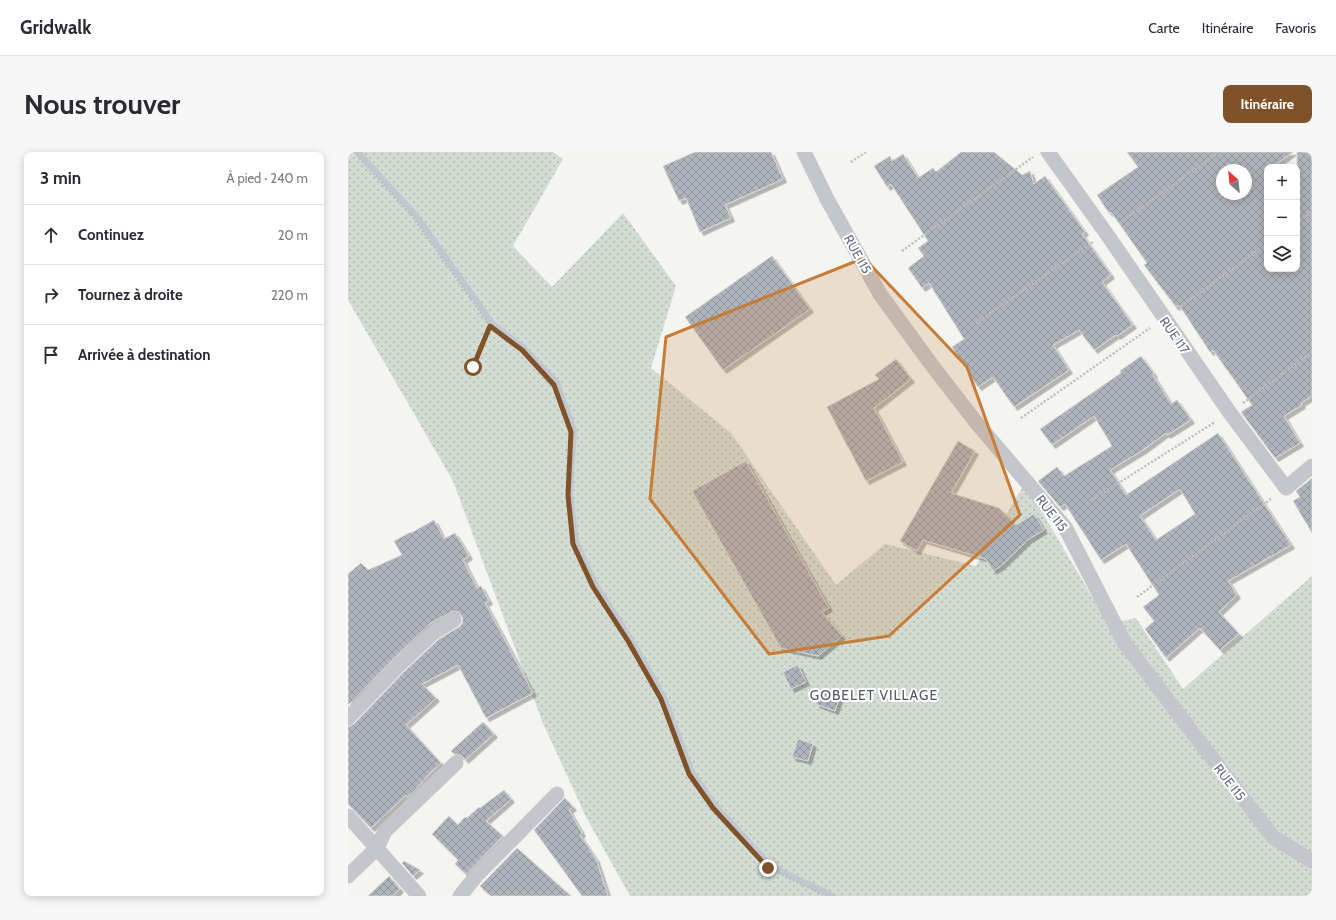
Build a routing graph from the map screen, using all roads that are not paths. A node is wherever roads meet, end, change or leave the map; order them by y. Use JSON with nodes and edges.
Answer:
{"nodes":[{"id":1,"x":804,"y":152,"type":"edge"},
{"id":2,"x":1041,"y":154,"type":"edge"},
{"id":3,"x":1312,"y":466,"type":"edge"},
{"id":4,"x":454,"y":620,"type":"dead end"},
{"id":5,"x":348,"y":718,"type":"edge"},
{"id":6,"x":456,"y":764,"type":"dead end"},
{"id":7,"x":557,"y":794,"type":"dead end"},
{"id":8,"x":348,"y":816,"type":"edge"},
{"id":9,"x":376,"y":848,"type":"junction"},
{"id":10,"x":1312,"y":861,"type":"edge"},
{"id":11,"x":348,"y":876,"type":"edge"},
{"id":12,"x":419,"y":896,"type":"edge"},
{"id":13,"x":460,"y":896,"type":"edge"}],
"edges":[{"from":1,"to":10,"type":"street","name":"RUE I15"},
{"from":2,"to":3,"type":"street","name":"RUE I17"},
{"from":4,"to":5,"type":"street"},
{"from":6,"to":9,"type":"street"},
{"from":7,"to":13,"type":"street"},
{"from":8,"to":9,"type":"street"},
{"from":9,"to":11,"type":"street"},
{"from":9,"to":12,"type":"street"}]}
